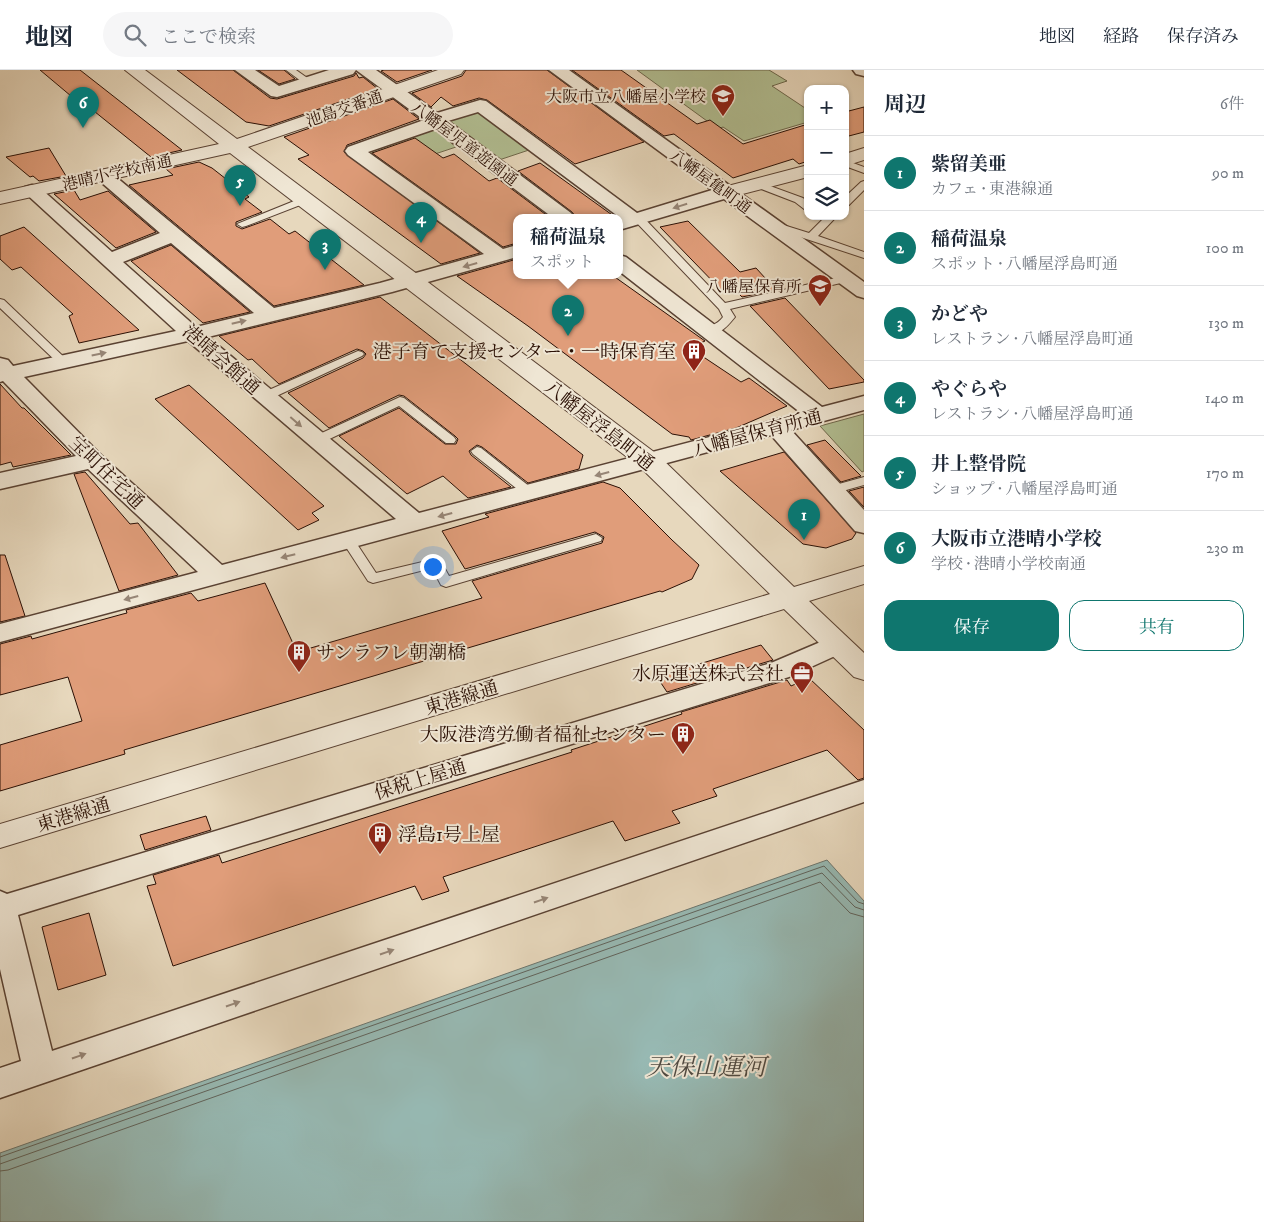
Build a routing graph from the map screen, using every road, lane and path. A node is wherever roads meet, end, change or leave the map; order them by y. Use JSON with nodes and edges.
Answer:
{"nodes":[{"id":1,"x":134,"y":70,"type":"edge"},
{"id":2,"x":244,"y":70,"type":"edge"},
{"id":3,"x":290,"y":70,"type":"edge"},
{"id":4,"x":347,"y":70,"type":"edge"},
{"id":5,"x":365,"y":70,"type":"edge"},
{"id":6,"x":455,"y":70,"type":"edge"},
{"id":7,"x":558,"y":70,"type":"edge"},
{"id":8,"x":308,"y":82,"type":"junction"},
{"id":9,"x":395,"y":90,"type":"junction"},
{"id":10,"x":436,"y":121,"type":"junction"},
{"id":11,"x":234,"y":146,"type":"junction"},
{"id":12,"x":864,"y":154,"type":"edge"},
{"id":13,"x":849,"y":160,"type":"edge"},
{"id":14,"x":849,"y":164,"type":"edge"},
{"id":15,"x":864,"y":170,"type":"edge"},
{"id":16,"x":804,"y":172,"type":"edge"},
{"id":17,"x":104,"y":176,"type":"junction"},
{"id":18,"x":864,"y":184,"type":"edge"},
{"id":19,"x":759,"y":185,"type":"junction"},
{"id":20,"x":32,"y":191,"type":"junction"},
{"id":21,"x":727,"y":192,"type":"junction"},
{"id":22,"x":0,"y":198,"type":"edge"},
{"id":23,"x":803,"y":198,"type":"edge"},
{"id":24,"x":849,"y":199,"type":"edge"},
{"id":25,"x":304,"y":200,"type":"junction"},
{"id":26,"x":560,"y":214,"type":"edge"},
{"id":27,"x":622,"y":214,"type":"edge"},
{"id":28,"x":828,"y":220,"type":"edge"},
{"id":29,"x":631,"y":221,"type":"edge"},
{"id":30,"x":768,"y":223,"type":"junction"},
{"id":31,"x":242,"y":224,"type":"dead end"},
{"id":32,"x":173,"y":234,"type":"junction"},
{"id":33,"x":811,"y":237,"type":"junction"},
{"id":34,"x":508,"y":254,"type":"edge"},
{"id":35,"x":864,"y":255,"type":"edge"},
{"id":36,"x":110,"y":260,"type":"junction"},
{"id":37,"x":623,"y":264,"type":"edge"},
{"id":38,"x":845,"y":278,"type":"junction"},
{"id":39,"x":413,"y":281,"type":"junction"},
{"id":40,"x":864,"y":292,"type":"edge"},
{"id":41,"x":0,"y":302,"type":"edge"},
{"id":42,"x":723,"y":307,"type":"junction"},
{"id":43,"x":269,"y":315,"type":"junction"},
{"id":44,"x":710,"y":332,"type":"junction"},
{"id":45,"x":192,"y":334,"type":"junction"},
{"id":46,"x":358,"y":354,"type":"dead end"},
{"id":47,"x":63,"y":362,"type":"junction"},
{"id":48,"x":3,"y":371,"type":"edge"},
{"id":49,"x":266,"y":396,"type":"junction"},
{"id":50,"x":864,"y":403,"type":"edge"},
{"id":51,"x":818,"y":416,"type":"junction"},
{"id":52,"x":776,"y":427,"type":"junction"},
{"id":53,"x":317,"y":440,"type":"junction"},
{"id":54,"x":450,"y":440,"type":"dead end"},
{"id":55,"x":477,"y":451,"type":"dead end"},
{"id":56,"x":93,"y":460,"type":"junction"},
{"id":57,"x":649,"y":461,"type":"junction"},
{"id":58,"x":0,"y":481,"type":"edge"},
{"id":59,"x":864,"y":481,"type":"edge"},
{"id":60,"x":832,"y":490,"type":"junction"},
{"id":61,"x":530,"y":493,"type":"junction"},
{"id":62,"x":415,"y":523,"type":"junction"},
{"id":63,"x":864,"y":526,"type":"edge"},
{"id":64,"x":596,"y":538,"type":"dead end"},
{"id":65,"x":348,"y":541,"type":"junction"},
{"id":66,"x":217,"y":575,"type":"junction"},
{"id":67,"x":864,"y":575,"type":"edge"},
{"id":68,"x":789,"y":598,"type":"junction"},
{"id":69,"x":0,"y":633,"type":"edge"},
{"id":70,"x":837,"y":644,"type":"junction"},
{"id":71,"x":864,"y":670,"type":"edge"},
{"id":72,"x":864,"y":791,"type":"edge"},
{"id":73,"x":0,"y":836,"type":"edge"},
{"id":74,"x":0,"y":906,"type":"edge"},
{"id":75,"x":40,"y":1070,"type":"junction"},
{"id":76,"x":0,"y":1083,"type":"edge"}],
"edges":[{"from":1,"to":11,"type":"street","name":"八幡屋浮島町通"},
{"from":2,"to":8,"type":"street"},
{"from":3,"to":8,"type":"lane"},
{"from":4,"to":8,"type":"street"},
{"from":5,"to":9,"type":"street","name":"八幡屋児童遊園通"},
{"from":6,"to":9,"type":"street","name":"池島交番通"},
{"from":7,"to":21,"type":"street","name":"八幡屋亀町通"},
{"from":9,"to":10,"type":"street","name":"八幡屋児童遊園通"},
{"from":9,"to":11,"type":"street","name":"池島交番通"},
{"from":10,"to":26,"type":"street","name":"八幡屋児童遊園通"},
{"from":10,"to":27,"type":"street"},
{"from":10,"to":34,"type":"street"},
{"from":11,"to":17,"type":"street","name":"港晴小学校南通"},
{"from":11,"to":25,"type":"street","name":"八幡屋浮島町通"},
{"from":12,"to":13,"type":"street"},
{"from":14,"to":15,"type":"lane"},
{"from":16,"to":19,"type":"street"},
{"from":17,"to":20,"type":"street","name":"港晴小学校南通"},
{"from":17,"to":32,"type":"street"},
{"from":18,"to":24,"type":"lane"},
{"from":19,"to":21,"type":"street"},
{"from":19,"to":23,"type":"lane"},
{"from":20,"to":22,"type":"street","name":"港晴小学校南通"},
{"from":20,"to":36,"type":"street","name":"港晴会館通"},
{"from":21,"to":29,"type":"street","one_way":true},
{"from":21,"to":30,"type":"street","name":"八幡屋亀町通"},
{"from":25,"to":31,"type":"lane"},
{"from":25,"to":39,"type":"street","name":"八幡屋浮島町通"},
{"from":28,"to":33,"type":"lane"},
{"from":29,"to":42,"type":"lane"},
{"from":30,"to":33,"type":"lane"},
{"from":30,"to":38,"type":"street","name":"八幡屋亀町通"},
{"from":32,"to":36,"type":"street"},
{"from":32,"to":43,"type":"street"},
{"from":33,"to":35,"type":"lane"},
{"from":34,"to":39,"type":"street","one_way":true},
{"from":36,"to":45,"type":"street","name":"港晴会館通"},
{"from":37,"to":44,"type":"street"},
{"from":38,"to":40,"type":"street","name":"八幡屋亀町通"},
{"from":38,"to":42,"type":"lane"},
{"from":39,"to":43,"type":"street"},
{"from":39,"to":57,"type":"street","name":"八幡屋浮島町通"},
{"from":41,"to":47,"type":"lane"},
{"from":42,"to":44,"type":"lane"},
{"from":45,"to":43,"type":"street","one_way":true},
{"from":44,"to":51,"type":"street"},
{"from":47,"to":45,"type":"street","one_way":true},
{"from":45,"to":49,"type":"street","name":"港晴会館通"},
{"from":46,"to":49,"type":"lane"},
{"from":47,"to":48,"type":"street"},
{"from":48,"to":56,"type":"street","name":"宝町住宅通"},
{"from":49,"to":53,"type":"street","name":"港晴会館通","one_way":true},
{"from":50,"to":51,"type":"street","name":"八幡屋保育所通"},
{"from":51,"to":52,"type":"street","name":"八幡屋保育所通"},
{"from":52,"to":57,"type":"street","name":"八幡屋保育所通"},
{"from":52,"to":60,"type":"street"},
{"from":53,"to":54,"type":"lane"},
{"from":53,"to":62,"type":"street","name":"港晴会館通"},
{"from":55,"to":61,"type":"lane"},
{"from":56,"to":58,"type":"street"},
{"from":56,"to":66,"type":"street","name":"宝町住宅通"},
{"from":57,"to":61,"type":"street","name":"八幡屋保育所通","one_way":true},
{"from":57,"to":68,"type":"street","name":"八幡屋浮島町通"},
{"from":59,"to":60,"type":"lane"},
{"from":60,"to":63,"type":"street"},
{"from":61,"to":62,"type":"street","name":"八幡屋保育所通","one_way":true},
{"from":62,"to":65,"type":"street","name":"八幡屋保育所通"},
{"from":64,"to":65,"type":"lane"},
{"from":65,"to":66,"type":"street","name":"八幡屋保育所通","one_way":true},
{"from":66,"to":69,"type":"street","name":"八幡屋保育所通","one_way":true},
{"from":67,"to":68,"type":"street","name":"東港線通"},
{"from":68,"to":70,"type":"street","name":"八幡屋浮島町通"},
{"from":68,"to":73,"type":"street","name":"東港線通"},
{"from":70,"to":71,"type":"street","name":"八幡屋浮島町通"},
{"from":70,"to":74,"type":"street","name":"保税上屋通"},
{"from":75,"to":72,"type":"street","one_way":true},
{"from":74,"to":75,"type":"street"},
{"from":75,"to":76,"type":"street"}]}
